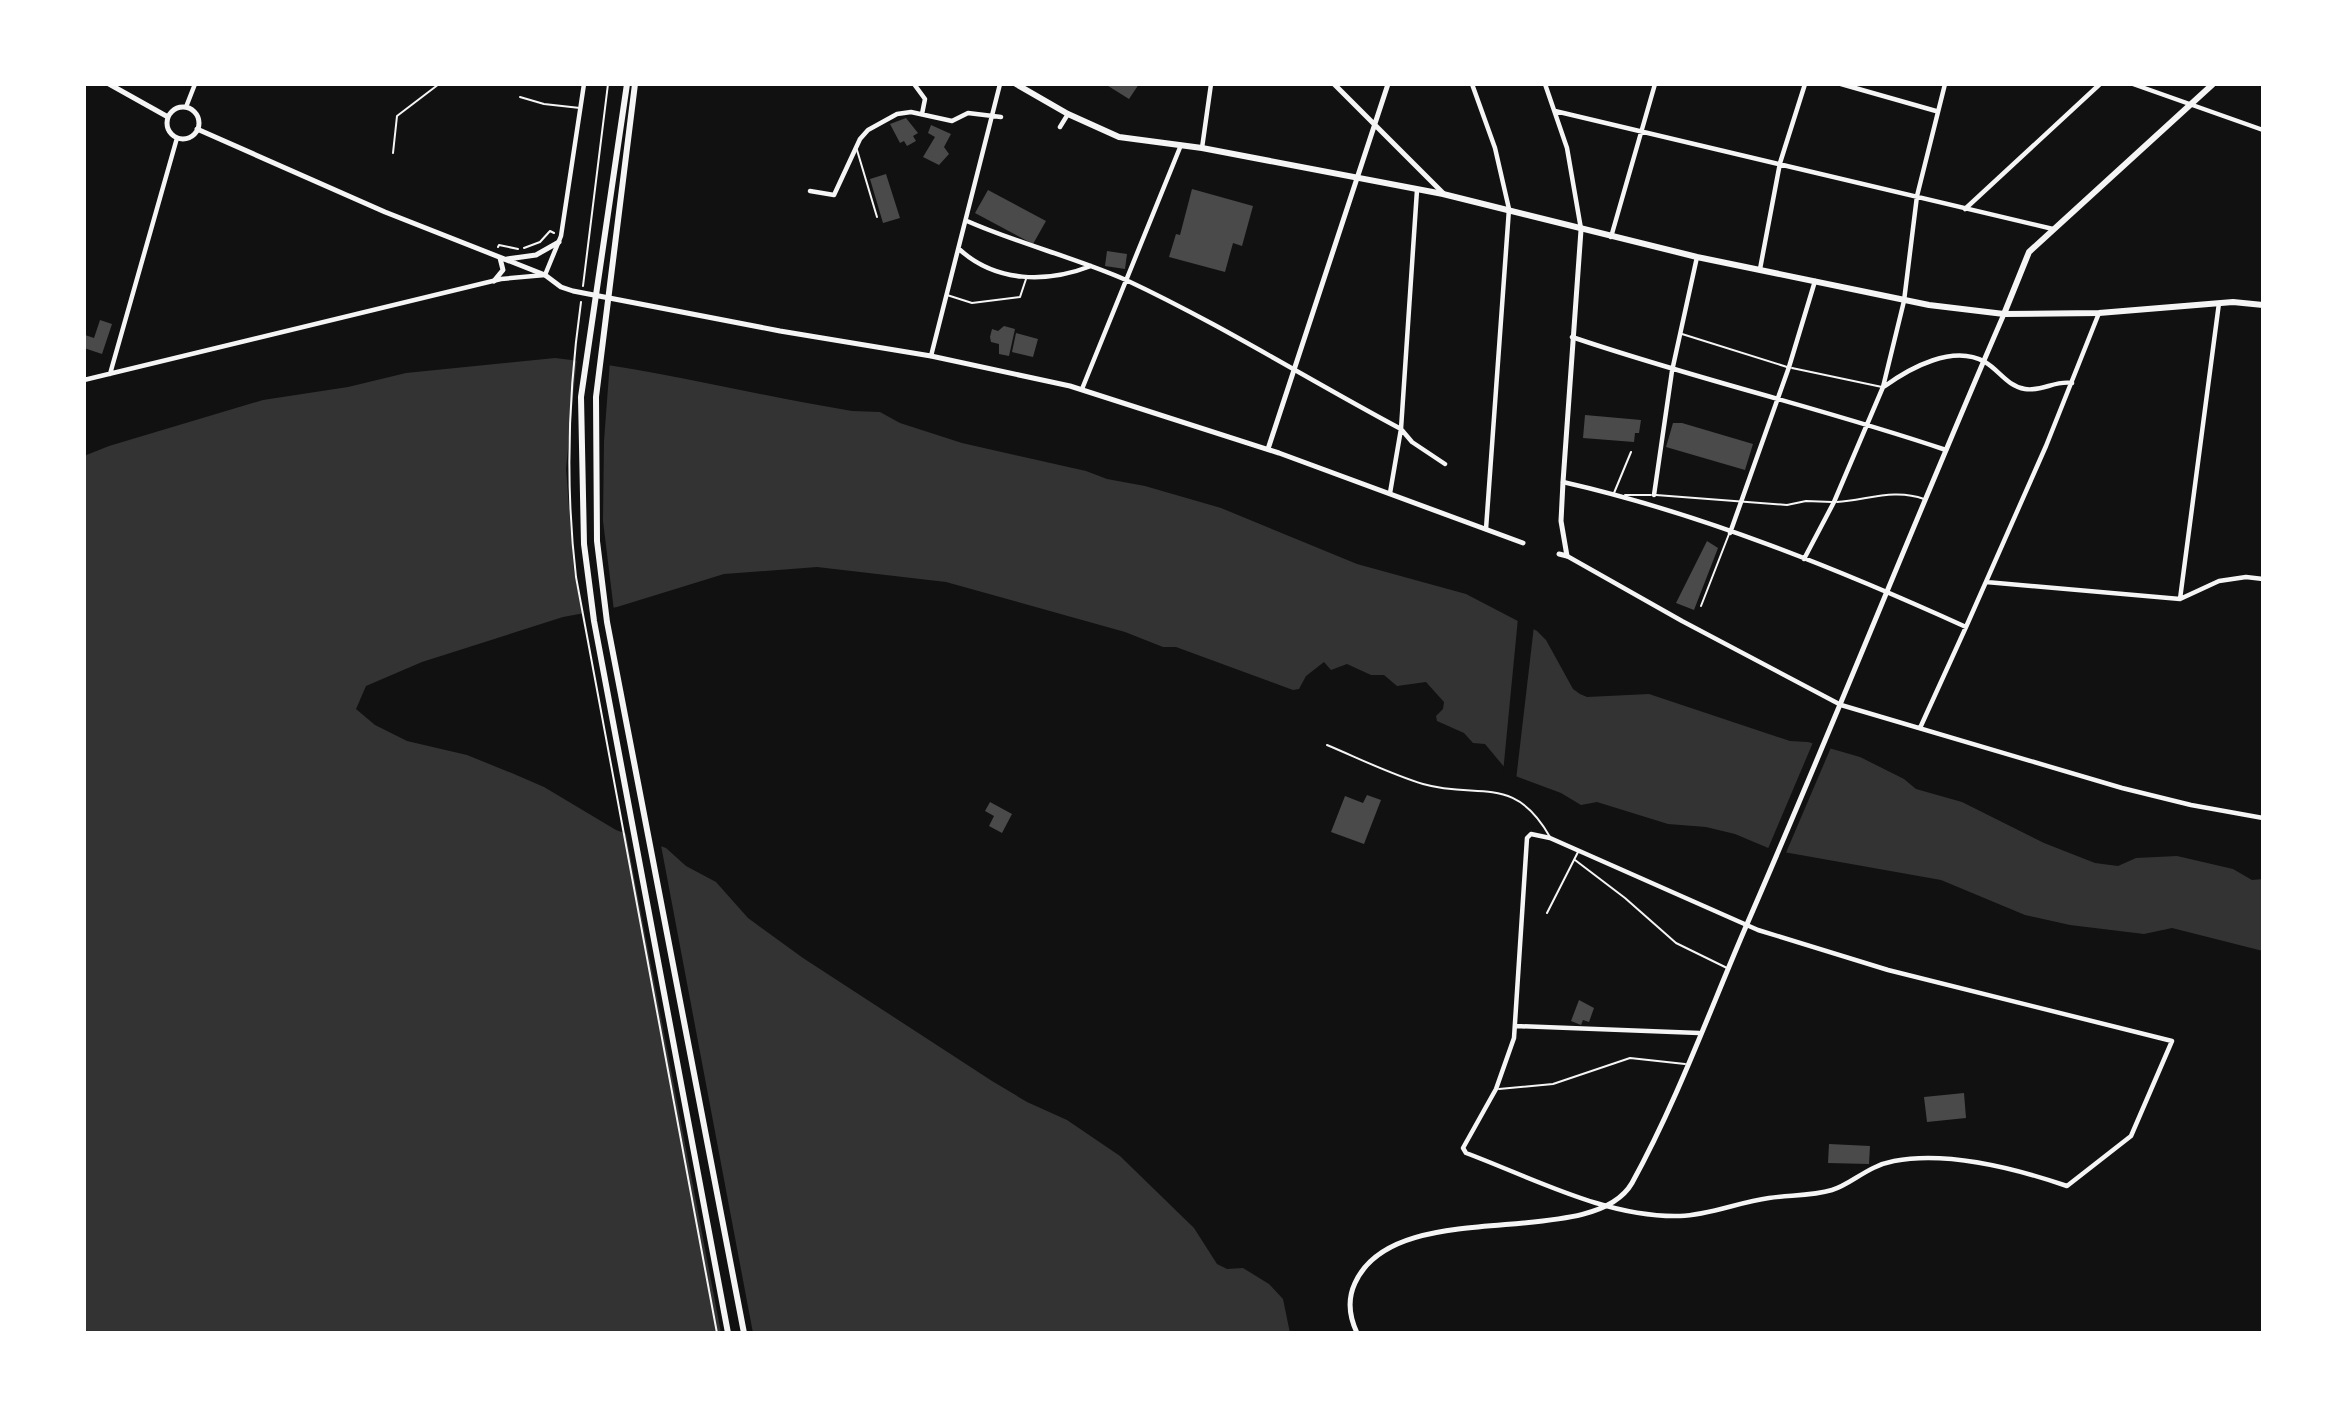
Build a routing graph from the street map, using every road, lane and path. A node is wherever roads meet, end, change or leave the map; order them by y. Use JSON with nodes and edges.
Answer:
{"nodes":[{"id":1,"x":109,"y":84,"type":"edge"},
{"id":2,"x":195,"y":84,"type":"edge"},
{"id":3,"x":439,"y":84,"type":"edge"},
{"id":4,"x":584,"y":84,"type":"edge"},
{"id":5,"x":608,"y":84,"type":"edge"},
{"id":6,"x":627,"y":84,"type":"edge"},
{"id":7,"x":635,"y":84,"type":"edge"},
{"id":8,"x":914,"y":84,"type":"edge"},
{"id":9,"x":1000,"y":84,"type":"edge"},
{"id":10,"x":1016,"y":84,"type":"edge"},
{"id":11,"x":1212,"y":84,"type":"edge"},
{"id":12,"x":1334,"y":84,"type":"edge"},
{"id":13,"x":1388,"y":84,"type":"edge"},
{"id":14,"x":1472,"y":84,"type":"edge"},
{"id":15,"x":1545,"y":84,"type":"edge"},
{"id":16,"x":1655,"y":84,"type":"edge"},
{"id":17,"x":1804,"y":84,"type":"edge"},
{"id":18,"x":1842,"y":84,"type":"edge"},
{"id":19,"x":1945,"y":84,"type":"edge"},
{"id":20,"x":2100,"y":84,"type":"edge"},
{"id":21,"x":2133,"y":84,"type":"edge"},
{"id":22,"x":2213,"y":84,"type":"edge"},
{"id":23,"x":520,"y":97,"type":"dead end"},
{"id":24,"x":2189,"y":106,"type":"junction"},
{"id":25,"x":186,"y":107,"type":"junction"},
{"id":26,"x":580,"y":108,"type":"junction"},
{"id":27,"x":1555,"y":111,"type":"junction"},
{"id":28,"x":1936,"y":111,"type":"junction"},
{"id":29,"x":922,"y":114,"type":"junction"},
{"id":30,"x":1068,"y":114,"type":"junction"},
{"id":31,"x":993,"y":116,"type":"junction"},
{"id":32,"x":168,"y":117,"type":"junction"},
{"id":33,"x":1001,"y":117,"type":"dead end"},
{"id":34,"x":1060,"y":127,"type":"dead end"},
{"id":35,"x":1375,"y":128,"type":"junction"},
{"id":36,"x":197,"y":129,"type":"junction"},
{"id":37,"x":2263,"y":130,"type":"edge"},
{"id":38,"x":1639,"y":131,"type":"junction"},
{"id":39,"x":177,"y":138,"type":"junction"},
{"id":40,"x":856,"y":145,"type":"junction"},
{"id":41,"x":1181,"y":145,"type":"junction"},
{"id":42,"x":1202,"y":148,"type":"junction"},
{"id":43,"x":393,"y":153,"type":"dead end"},
{"id":44,"x":1780,"y":163,"type":"junction"},
{"id":45,"x":1358,"y":179,"type":"junction"},
{"id":46,"x":810,"y":191,"type":"dead end"},
{"id":47,"x":1417,"y":191,"type":"junction"},
{"id":48,"x":1443,"y":194,"type":"junction"},
{"id":49,"x":1917,"y":196,"type":"junction"},
{"id":50,"x":1509,"y":209,"type":"junction"},
{"id":51,"x":1965,"y":209,"type":"junction"},
{"id":52,"x":877,"y":217,"type":"dead end"},
{"id":53,"x":967,"y":221,"type":"junction"},
{"id":54,"x":2053,"y":229,"type":"junction"},
{"id":55,"x":1581,"y":230,"type":"junction"},
{"id":56,"x":550,"y":231,"type":"dead end"},
{"id":57,"x":1611,"y":237,"type":"junction"},
{"id":58,"x":560,"y":239,"type":"junction"},
{"id":59,"x":959,"y":249,"type":"junction"},
{"id":60,"x":496,"y":256,"type":"junction"},
{"id":61,"x":1697,"y":257,"type":"junction"},
{"id":62,"x":505,"y":259,"type":"junction"},
{"id":63,"x":1092,"y":265,"type":"junction"},
{"id":64,"x":1760,"y":269,"type":"junction"},
{"id":65,"x":584,"y":274,"type":"dead end"},
{"id":66,"x":545,"y":275,"type":"junction"},
{"id":67,"x":1027,"y":278,"type":"junction"},
{"id":68,"x":1124,"y":280,"type":"junction"},
{"id":69,"x":1816,"y":280,"type":"junction"},
{"id":70,"x":494,"y":281,"type":"junction"},
{"id":71,"x":947,"y":295,"type":"junction"},
{"id":72,"x":1904,"y":300,"type":"junction"},
{"id":73,"x":2219,"y":303,"type":"junction"},
{"id":74,"x":2263,"y":304,"type":"edge"},
{"id":75,"x":2099,"y":313,"type":"junction"},
{"id":76,"x":2004,"y":314,"type":"junction"},
{"id":77,"x":1680,"y":333,"type":"junction"},
{"id":78,"x":1572,"y":337,"type":"junction"},
{"id":79,"x":931,"y":356,"type":"junction"},
{"id":80,"x":1983,"y":361,"type":"junction"},
{"id":81,"x":1788,"y":368,"type":"junction"},
{"id":82,"x":1295,"y":371,"type":"junction"},
{"id":83,"x":1672,"y":371,"type":"junction"},
{"id":84,"x":110,"y":374,"type":"junction"},
{"id":85,"x":84,"y":380,"type":"edge"},
{"id":86,"x":2071,"y":383,"type":"junction"},
{"id":87,"x":1884,"y":387,"type":"junction"},
{"id":88,"x":1082,"y":389,"type":"junction"},
{"id":89,"x":1778,"y":397,"type":"junction"},
{"id":90,"x":1868,"y":424,"type":"junction"},
{"id":91,"x":1401,"y":429,"type":"junction"},
{"id":92,"x":1268,"y":449,"type":"junction"},
{"id":93,"x":1946,"y":450,"type":"junction"},
{"id":94,"x":1631,"y":452,"type":"dead end"},
{"id":95,"x":1446,"y":464,"type":"dead end"},
{"id":96,"x":1563,"y":482,"type":"junction"},
{"id":97,"x":1390,"y":493,"type":"junction"},
{"id":98,"x":1616,"y":495,"type":"junction"},
{"id":99,"x":1654,"y":495,"type":"junction"},
{"id":100,"x":1742,"y":500,"type":"junction"},
{"id":101,"x":1925,"y":500,"type":"junction"},
{"id":102,"x":1834,"y":502,"type":"junction"},
{"id":103,"x":1486,"y":529,"type":"junction"},
{"id":104,"x":1730,"y":533,"type":"junction"},
{"id":105,"x":1523,"y":543,"type":"dead end"},
{"id":106,"x":1559,"y":554,"type":"dead end"},
{"id":107,"x":1567,"y":556,"type":"junction"},
{"id":108,"x":1804,"y":559,"type":"junction"},
{"id":109,"x":2263,"y":579,"type":"edge"},
{"id":110,"x":1986,"y":582,"type":"junction"},
{"id":111,"x":1888,"y":592,"type":"junction"},
{"id":112,"x":2180,"y":599,"type":"junction"},
{"id":113,"x":1701,"y":606,"type":"dead end"},
{"id":114,"x":1966,"y":627,"type":"junction"},
{"id":115,"x":1841,"y":705,"type":"junction"},
{"id":116,"x":601,"y":721,"type":"dead end"},
{"id":117,"x":1920,"y":729,"type":"junction"},
{"id":118,"x":1326,"y":745,"type":"dead end"},
{"id":119,"x":2263,"y":818,"type":"edge"},
{"id":120,"x":1550,"y":838,"type":"junction"},
{"id":121,"x":1579,"y":850,"type":"junction"},
{"id":122,"x":1574,"y":860,"type":"junction"},
{"id":123,"x":1547,"y":913,"type":"dead end"},
{"id":124,"x":1746,"y":926,"type":"junction"},
{"id":125,"x":1728,"y":969,"type":"junction"},
{"id":126,"x":1516,"y":1026,"type":"junction"},
{"id":127,"x":1699,"y":1033,"type":"junction"},
{"id":128,"x":1686,"y":1064,"type":"junction"},
{"id":129,"x":1496,"y":1088,"type":"junction"},
{"id":130,"x":1609,"y":1206,"type":"junction"},
{"id":131,"x":717,"y":1333,"type":"edge"},
{"id":132,"x":728,"y":1333,"type":"edge"},
{"id":133,"x":744,"y":1333,"type":"edge"},
{"id":134,"x":1357,"y":1333,"type":"edge"}],
"edges":[{"from":1,"to":32,"type":"street"},
{"from":2,"to":25,"type":"street"},
{"from":3,"to":43,"type":"lane"},
{"from":4,"to":26,"type":"street"},
{"from":5,"to":65,"type":"path"},
{"from":6,"to":132,"type":"main road"},
{"from":7,"to":133,"type":"main road"},
{"from":8,"to":29,"type":"street"},
{"from":9,"to":31,"type":"street"},
{"from":10,"to":30,"type":"main road"},
{"from":11,"to":42,"type":"street"},
{"from":12,"to":35,"type":"street"},
{"from":13,"to":35,"type":"street"},
{"from":14,"to":50,"type":"street"},
{"from":15,"to":27,"type":"street"},
{"from":16,"to":38,"type":"street"},
{"from":17,"to":44,"type":"street"},
{"from":18,"to":28,"type":"street"},
{"from":19,"to":28,"type":"street"},
{"from":20,"to":51,"type":"street"},
{"from":21,"to":24,"type":"street"},
{"from":22,"to":24,"type":"main road"},
{"from":23,"to":26,"type":"lane"},
{"from":24,"to":37,"type":"street"},
{"from":24,"to":54,"type":"main road"},
{"from":25,"to":32,"type":"street"},
{"from":25,"to":36,"type":"street"},
{"from":26,"to":58,"type":"street"},
{"from":27,"to":38,"type":"street"},
{"from":27,"to":55,"type":"street"},
{"from":28,"to":49,"type":"street"},
{"from":29,"to":31,"type":"street"},
{"from":29,"to":40,"type":"street"},
{"from":30,"to":34,"type":"street"},
{"from":30,"to":41,"type":"main road"},
{"from":31,"to":33,"type":"street"},
{"from":31,"to":53,"type":"street"},
{"from":32,"to":39,"type":"street"},
{"from":35,"to":45,"type":"street"},
{"from":35,"to":48,"type":"street"},
{"from":36,"to":39,"type":"street"},
{"from":36,"to":60,"type":"street"},
{"from":38,"to":44,"type":"street"},
{"from":38,"to":57,"type":"street"},
{"from":39,"to":84,"type":"street"},
{"from":40,"to":46,"type":"street"},
{"from":40,"to":52,"type":"lane"},
{"from":41,"to":42,"type":"main road"},
{"from":41,"to":68,"type":"street"},
{"from":42,"to":45,"type":"main road"},
{"from":44,"to":49,"type":"street"},
{"from":44,"to":64,"type":"street"},
{"from":45,"to":47,"type":"main road"},
{"from":45,"to":82,"type":"street"},
{"from":47,"to":48,"type":"main road"},
{"from":47,"to":91,"type":"street"},
{"from":48,"to":50,"type":"main road"},
{"from":49,"to":51,"type":"street"},
{"from":49,"to":72,"type":"street"},
{"from":50,"to":55,"type":"main road"},
{"from":50,"to":103,"type":"street"},
{"from":51,"to":54,"type":"street"},
{"from":53,"to":59,"type":"street"},
{"from":53,"to":63,"type":"street"},
{"from":54,"to":76,"type":"main road"},
{"from":55,"to":57,"type":"main road"},
{"from":55,"to":78,"type":"street"},
{"from":56,"to":60,"type":"path"},
{"from":57,"to":61,"type":"main road"},
{"from":58,"to":62,"type":"street"},
{"from":58,"to":66,"type":"street"},
{"from":59,"to":67,"type":"street"},
{"from":59,"to":71,"type":"street"},
{"from":60,"to":62,"type":"street"},
{"from":60,"to":70,"type":"street"},
{"from":61,"to":64,"type":"main road"},
{"from":61,"to":77,"type":"street"},
{"from":62,"to":66,"type":"street"},
{"from":63,"to":67,"type":"street"},
{"from":63,"to":68,"type":"street"},
{"from":64,"to":69,"type":"main road"},
{"from":66,"to":70,"type":"street"},
{"from":66,"to":79,"type":"street"},
{"from":67,"to":71,"type":"lane"},
{"from":68,"to":82,"type":"street"},
{"from":68,"to":88,"type":"street"},
{"from":69,"to":72,"type":"main road"},
{"from":69,"to":81,"type":"street"},
{"from":70,"to":84,"type":"street"},
{"from":71,"to":79,"type":"street"},
{"from":72,"to":76,"type":"main road"},
{"from":72,"to":87,"type":"street"},
{"from":73,"to":74,"type":"main road"},
{"from":73,"to":75,"type":"main road"},
{"from":73,"to":112,"type":"street"},
{"from":75,"to":76,"type":"main road"},
{"from":75,"to":86,"type":"street"},
{"from":76,"to":80,"type":"street"},
{"from":77,"to":81,"type":"lane"},
{"from":77,"to":83,"type":"street"},
{"from":78,"to":83,"type":"street"},
{"from":78,"to":96,"type":"street"},
{"from":79,"to":88,"type":"street"},
{"from":80,"to":86,"type":"street"},
{"from":80,"to":87,"type":"street"},
{"from":80,"to":93,"type":"street"},
{"from":81,"to":87,"type":"lane"},
{"from":81,"to":89,"type":"street"},
{"from":82,"to":91,"type":"street"},
{"from":82,"to":92,"type":"street"},
{"from":83,"to":89,"type":"street"},
{"from":83,"to":99,"type":"street"},
{"from":84,"to":85,"type":"street"},
{"from":86,"to":110,"type":"street"},
{"from":87,"to":90,"type":"street"},
{"from":88,"to":92,"type":"street"},
{"from":89,"to":90,"type":"street"},
{"from":89,"to":100,"type":"street"},
{"from":90,"to":93,"type":"street"},
{"from":90,"to":102,"type":"street"},
{"from":91,"to":95,"type":"street"},
{"from":91,"to":97,"type":"street"},
{"from":92,"to":97,"type":"street"},
{"from":93,"to":101,"type":"street"},
{"from":94,"to":98,"type":"lane"},
{"from":96,"to":98,"type":"street"},
{"from":96,"to":107,"type":"street"},
{"from":97,"to":103,"type":"street"},
{"from":98,"to":99,"type":"lane"},
{"from":98,"to":104,"type":"street"},
{"from":99,"to":100,"type":"lane"},
{"from":100,"to":102,"type":"lane"},
{"from":100,"to":104,"type":"street"},
{"from":101,"to":102,"type":"lane"},
{"from":101,"to":111,"type":"street"},
{"from":102,"to":108,"type":"street"},
{"from":103,"to":105,"type":"street"},
{"from":104,"to":108,"type":"street"},
{"from":104,"to":113,"type":"lane"},
{"from":106,"to":107,"type":"street"},
{"from":107,"to":115,"type":"street"},
{"from":108,"to":111,"type":"street"},
{"from":109,"to":112,"type":"street"},
{"from":110,"to":112,"type":"street"},
{"from":110,"to":114,"type":"street"},
{"from":111,"to":114,"type":"street"},
{"from":111,"to":115,"type":"street"},
{"from":114,"to":117,"type":"street"},
{"from":115,"to":117,"type":"street"},
{"from":115,"to":124,"type":"street"},
{"from":116,"to":131,"type":"path"},
{"from":117,"to":119,"type":"street"},
{"from":118,"to":120,"type":"lane"},
{"from":120,"to":121,"type":"street"},
{"from":120,"to":126,"type":"street"},
{"from":121,"to":122,"type":"lane"},
{"from":121,"to":124,"type":"street"},
{"from":122,"to":123,"type":"lane"},
{"from":122,"to":125,"type":"lane"},
{"from":124,"to":125,"type":"street"},
{"from":124,"to":130,"type":"street"},
{"from":125,"to":127,"type":"street"},
{"from":126,"to":127,"type":"street"},
{"from":126,"to":129,"type":"street"},
{"from":127,"to":128,"type":"street"},
{"from":128,"to":129,"type":"lane"},
{"from":128,"to":130,"type":"street"},
{"from":129,"to":130,"type":"street"},
{"from":130,"to":134,"type":"street"}]}
